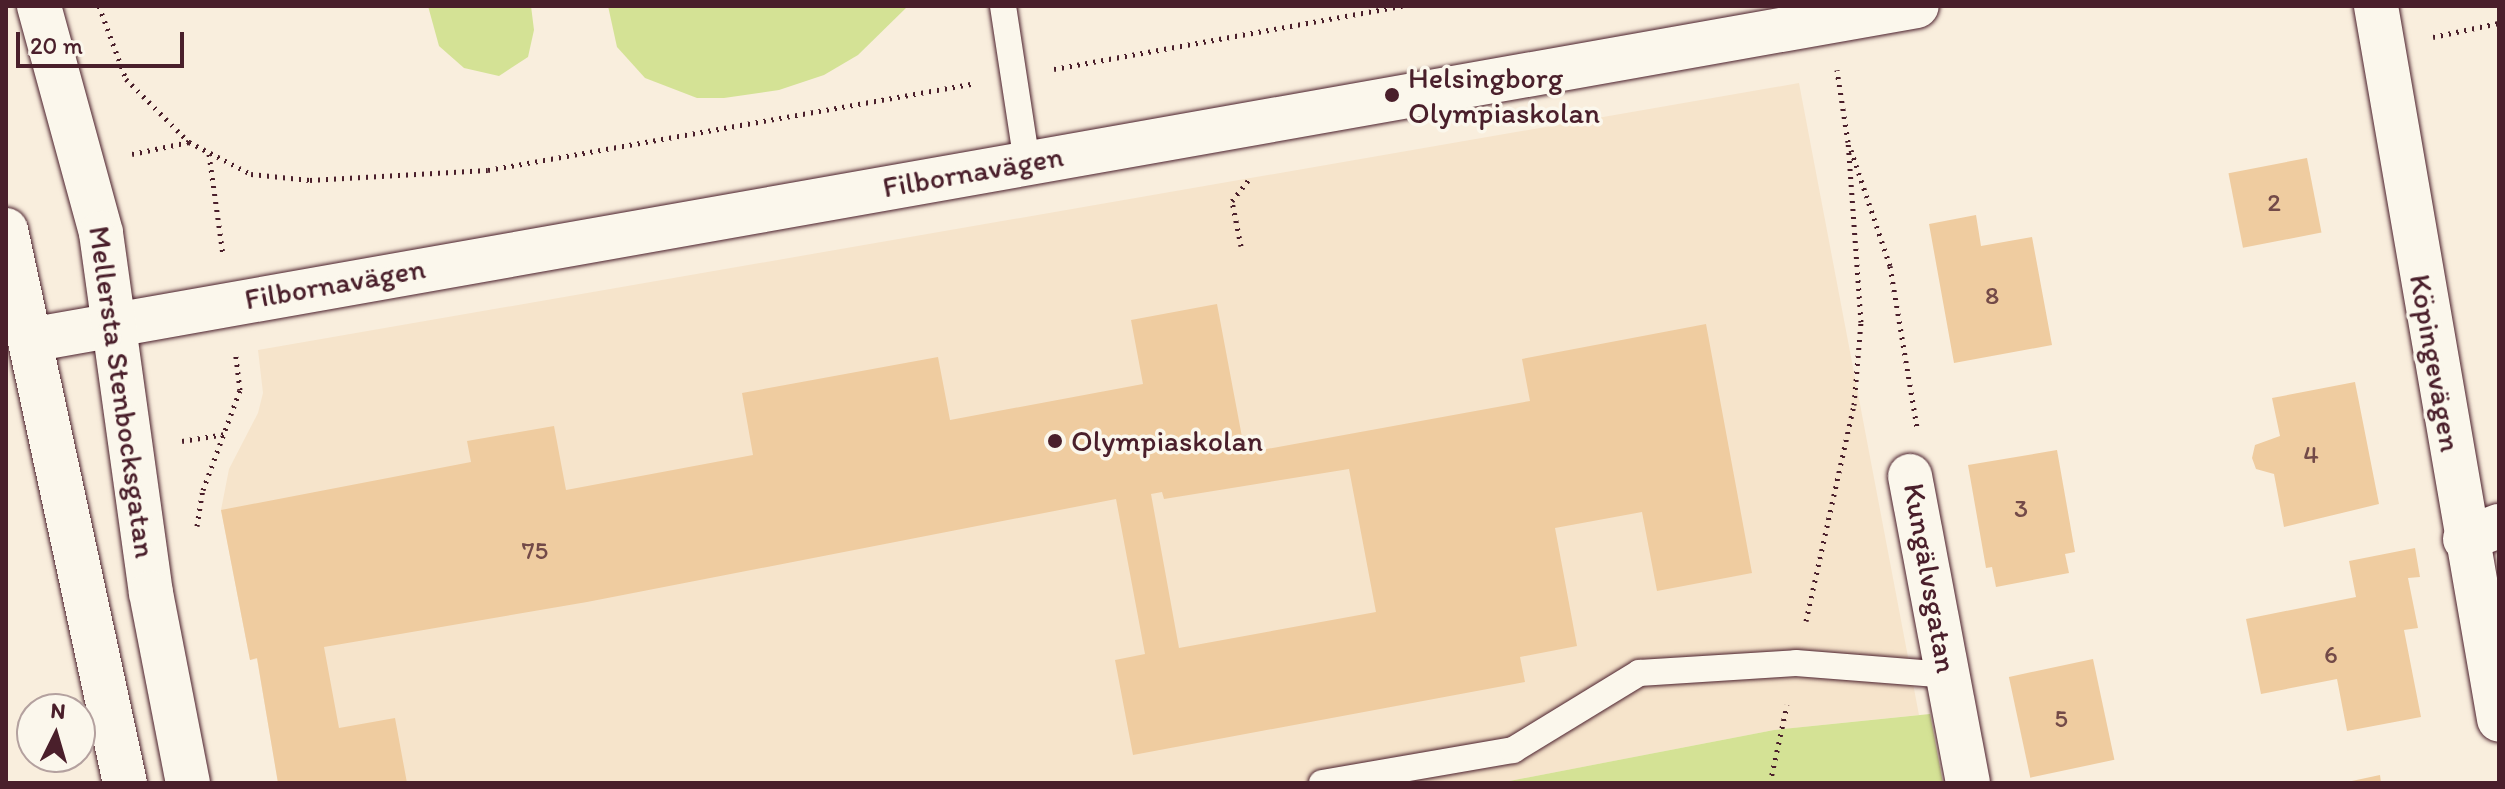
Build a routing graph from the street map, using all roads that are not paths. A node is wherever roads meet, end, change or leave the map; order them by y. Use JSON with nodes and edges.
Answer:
{"nodes":[{"id":1,"x":39,"y":6,"type":"edge"},
{"id":2,"x":1003,"y":6,"type":"edge"},
{"id":3,"x":1917,"y":6,"type":"edge"},
{"id":4,"x":2378,"y":27,"type":"edge"},
{"id":5,"x":1027,"y":162,"type":"junction"},
{"id":6,"x":6,"y":230,"type":"edge"},
{"id":7,"x":117,"y":324,"type":"junction"},
{"id":8,"x":30,"y":340,"type":"junction"},
{"id":9,"x":1910,"y":476,"type":"road end"},
{"id":10,"x":2482,"y":533,"type":"edge"},
{"id":11,"x":1947,"y":675,"type":"junction"},
{"id":12,"x":2499,"y":719,"type":"edge"},
{"id":13,"x":125,"y":783,"type":"edge"},
{"id":14,"x":188,"y":783,"type":"edge"},
{"id":15,"x":1322,"y":783,"type":"edge"},
{"id":16,"x":1968,"y":783,"type":"edge"}],
"edges":[{"from":1,"to":7,"type":"street","name":"Mellersta Stenbocksgatan"},
{"from":2,"to":5,"type":"lane"},
{"from":3,"to":5,"type":"street","name":"Filbornavägen"},
{"from":4,"to":10,"type":"street","name":"Köpingevägen"},
{"from":5,"to":7,"type":"street","name":"Filbornavägen"},
{"from":6,"to":8,"type":"street"},
{"from":7,"to":8,"type":"street","name":"Filbornavägen"},
{"from":7,"to":14,"type":"street","name":"Mellersta Stenbocksgatan"},
{"from":8,"to":13,"type":"street"},
{"from":9,"to":11,"type":"street","name":"Kungälvsgatan"},
{"from":10,"to":12,"type":"street","name":"Köpingevägen"},
{"from":11,"to":15,"type":"lane"},
{"from":11,"to":16,"type":"street","name":"Kungälvsgatan"}]}
